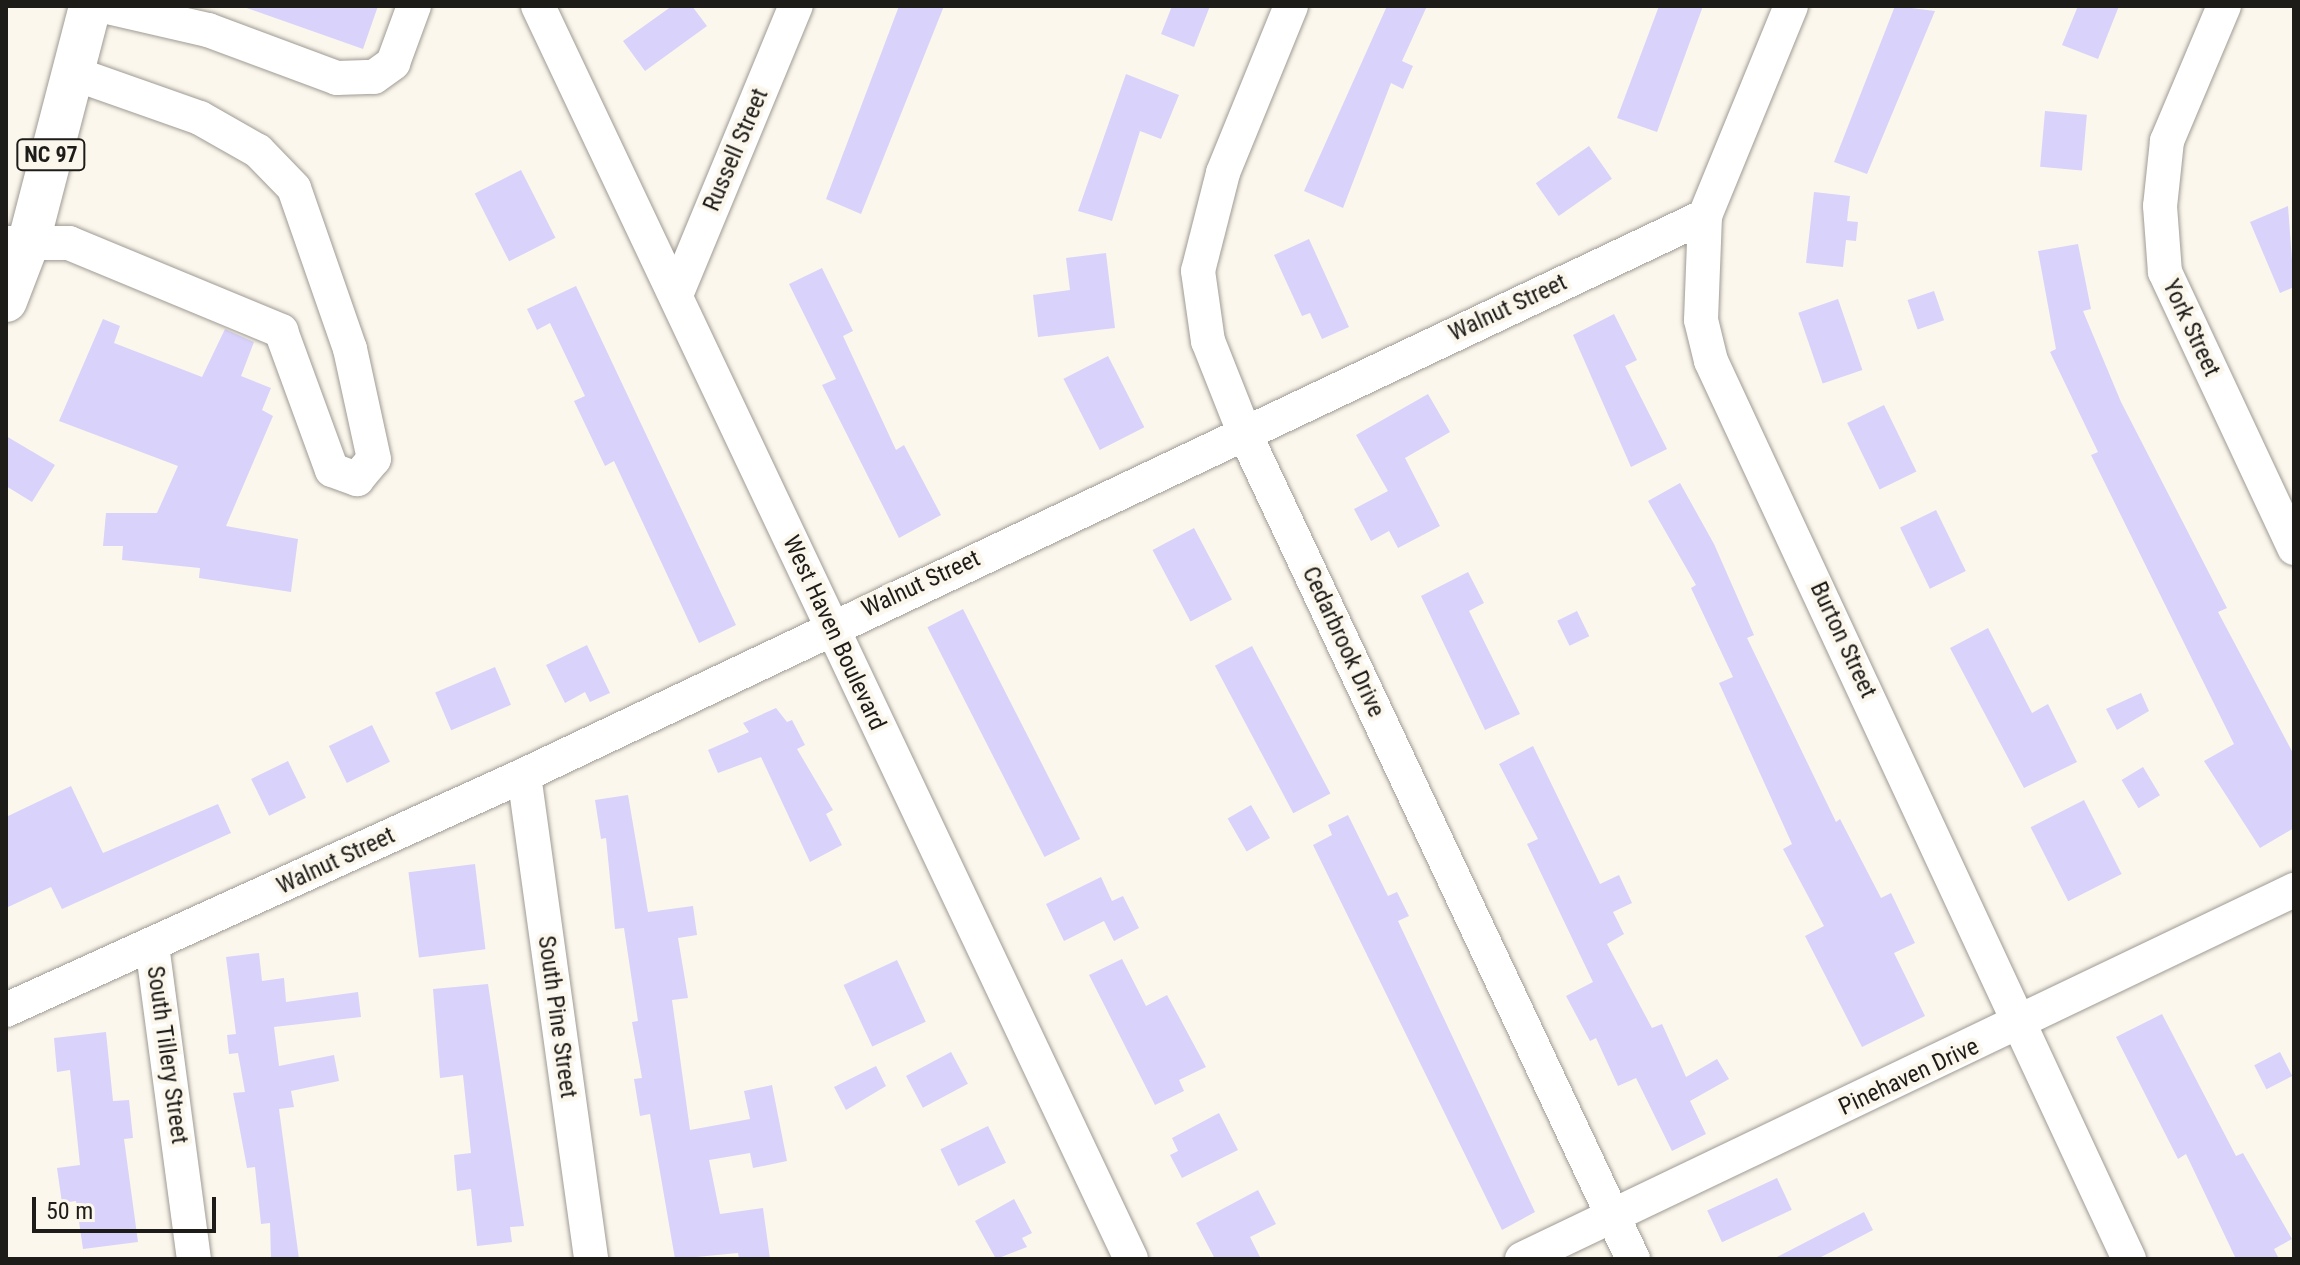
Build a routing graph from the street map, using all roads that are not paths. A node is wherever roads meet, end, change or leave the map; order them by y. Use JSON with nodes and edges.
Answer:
{"nodes":[{"id":1,"x":90,"y":6,"type":"edge"},
{"id":2,"x":103,"y":6,"type":"edge"},
{"id":3,"x":414,"y":6,"type":"edge"},
{"id":4,"x":538,"y":6,"type":"edge"},
{"id":5,"x":796,"y":6,"type":"edge"},
{"id":6,"x":1291,"y":6,"type":"edge"},
{"id":7,"x":1791,"y":6,"type":"edge"},
{"id":8,"x":2224,"y":6,"type":"edge"},
{"id":9,"x":176,"y":14,"type":"edge"},
{"id":10,"x":72,"y":73,"type":"junction"},
{"id":11,"x":1705,"y":216,"type":"junction"},
{"id":12,"x":18,"y":242,"type":"edge"},
{"id":13,"x":676,"y":295,"type":"junction"},
{"id":14,"x":6,"y":301,"type":"edge"},
{"id":15,"x":1244,"y":432,"type":"junction"},
{"id":16,"x":2294,"y":548,"type":"edge"},
{"id":17,"x":831,"y":626,"type":"junction"},
{"id":18,"x":524,"y":775,"type":"junction"},
{"id":19,"x":2294,"y":890,"type":"edge"},
{"id":20,"x":152,"y":945,"type":"junction"},
{"id":21,"x":6,"y":1010,"type":"edge"},
{"id":22,"x":2019,"y":1024,"type":"junction"},
{"id":23,"x":1614,"y":1216,"type":"junction"},
{"id":24,"x":194,"y":1259,"type":"edge"},
{"id":25,"x":591,"y":1259,"type":"edge"},
{"id":26,"x":1131,"y":1259,"type":"edge"},
{"id":27,"x":1522,"y":1259,"type":"edge"},
{"id":28,"x":1633,"y":1259,"type":"edge"},
{"id":29,"x":2129,"y":1259,"type":"edge"}],
"edges":[{"from":1,"to":10,"type":"main road","number":"NC 97"},
{"from":2,"to":9,"type":"street"},
{"from":3,"to":9,"type":"street"},
{"from":4,"to":13,"type":"street","name":"West Haven Boulevard"},
{"from":5,"to":13,"type":"street","name":"Russell Street"},
{"from":6,"to":15,"type":"street","name":"Cedarbrook Drive"},
{"from":7,"to":11,"type":"street","name":"Burton Street"},
{"from":8,"to":16,"type":"street","name":"York Street"},
{"from":10,"to":12,"type":"main road","number":"NC 97"},
{"from":10,"to":12,"type":"street"},
{"from":11,"to":15,"type":"street","name":"Walnut Street"},
{"from":11,"to":22,"type":"street","name":"Burton Street"},
{"from":12,"to":14,"type":"main road","number":"NC 97"},
{"from":13,"to":17,"type":"street","name":"West Haven Boulevard"},
{"from":15,"to":17,"type":"street","name":"Walnut Street"},
{"from":15,"to":23,"type":"street","name":"Cedarbrook Drive"},
{"from":17,"to":18,"type":"street","name":"Walnut Street"},
{"from":17,"to":26,"type":"street","name":"West Haven Boulevard"},
{"from":18,"to":20,"type":"street","name":"Walnut Street"},
{"from":18,"to":25,"type":"street","name":"South Pine Street"},
{"from":19,"to":22,"type":"street","name":"Pinehaven Drive"},
{"from":20,"to":21,"type":"street","name":"Walnut Street"},
{"from":20,"to":24,"type":"street","name":"South Tillery Street"},
{"from":22,"to":23,"type":"street","name":"Pinehaven Drive"},
{"from":22,"to":29,"type":"street","name":"Burton Street"},
{"from":23,"to":27,"type":"street","name":"Pinehaven Drive"},
{"from":23,"to":28,"type":"street","name":"Cedarbrook Drive"}]}
